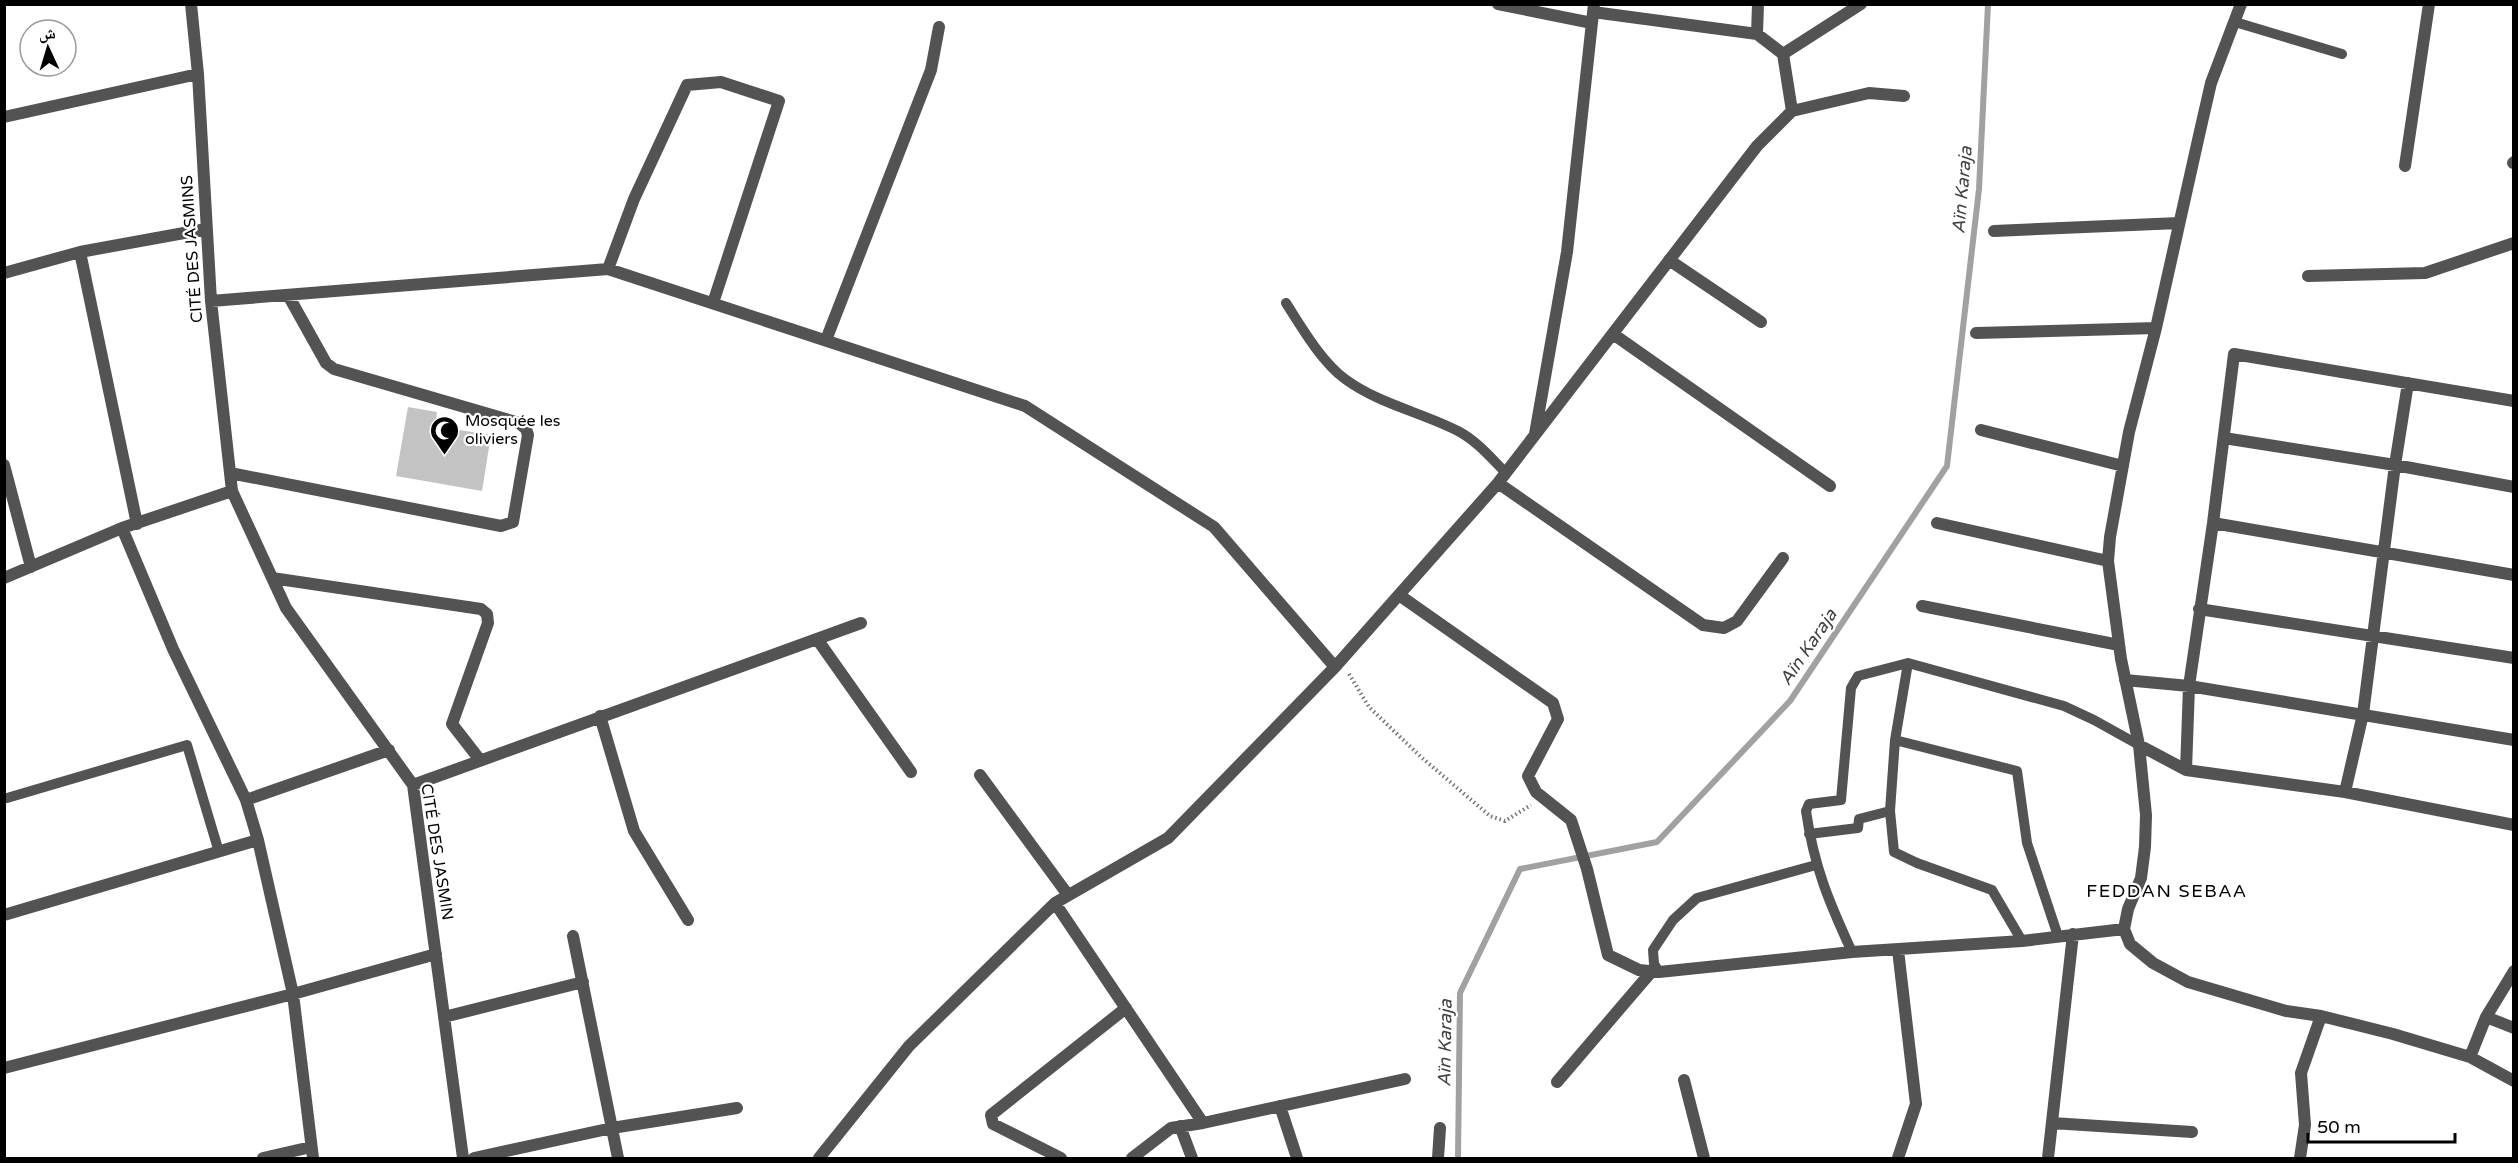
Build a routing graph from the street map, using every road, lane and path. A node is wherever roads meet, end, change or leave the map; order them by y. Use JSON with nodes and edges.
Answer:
{"nodes":[{"id":1,"x":191,"y":4,"type":"edge"},
{"id":2,"x":1498,"y":4,"type":"edge"},
{"id":3,"x":1758,"y":4,"type":"edge"},
{"id":4,"x":1861,"y":4,"type":"edge"},
{"id":5,"x":2241,"y":4,"type":"edge"},
{"id":6,"x":2429,"y":4,"type":"edge"},
{"id":7,"x":1593,"y":13,"type":"edge"},
{"id":8,"x":2235,"y":22,"type":"junction"},
{"id":9,"x":939,"y":27,"type":"dead end"},
{"id":10,"x":1757,"y":34,"type":"junction"},
{"id":11,"x":1783,"y":54,"type":"junction"},
{"id":12,"x":2342,"y":54,"type":"dead end"},
{"id":13,"x":198,"y":74,"type":"junction"},
{"id":14,"x":1904,"y":96,"type":"dead end"},
{"id":15,"x":1792,"y":111,"type":"junction"},
{"id":16,"x":4,"y":117,"type":"edge"},
{"id":17,"x":2405,"y":166,"type":"dead end"},
{"id":18,"x":2179,"y":223,"type":"junction"},
{"id":19,"x":206,"y":229,"type":"junction"},
{"id":20,"x":1994,"y":231,"type":"dead end"},
{"id":21,"x":2514,"y":243,"type":"edge"},
{"id":22,"x":80,"y":252,"type":"junction"},
{"id":23,"x":1669,"y":260,"type":"junction"},
{"id":24,"x":608,"y":268,"type":"junction"},
{"id":25,"x":4,"y":273,"type":"edge"},
{"id":26,"x":2307,"y":276,"type":"dead end"},
{"id":27,"x":288,"y":295,"type":"junction"},
{"id":28,"x":211,"y":301,"type":"junction"},
{"id":29,"x":713,"y":303,"type":"junction"},
{"id":30,"x":1286,"y":303,"type":"dead end"},
{"id":31,"x":1761,"y":322,"type":"dead end"},
{"id":32,"x":2156,"y":328,"type":"junction"},
{"id":33,"x":1976,"y":333,"type":"dead end"},
{"id":34,"x":1613,"y":334,"type":"junction"},
{"id":35,"x":826,"y":340,"type":"junction"},
{"id":36,"x":2408,"y":383,"type":"junction"},
{"id":37,"x":2514,"y":401,"type":"edge"},
{"id":38,"x":1981,"y":430,"type":"dead end"},
{"id":39,"x":1535,"y":436,"type":"junction"},
{"id":40,"x":2224,"y":438,"type":"junction"},
{"id":41,"x":4,"y":465,"type":"edge"},
{"id":42,"x":2395,"y":465,"type":"junction"},
{"id":43,"x":2123,"y":466,"type":"junction"},
{"id":44,"x":230,"y":473,"type":"junction"},
{"id":45,"x":1502,"y":478,"type":"junction"},
{"id":46,"x":1830,"y":486,"type":"dead end"},
{"id":47,"x":2514,"y":487,"type":"edge"},
{"id":48,"x":232,"y":492,"type":"junction"},
{"id":49,"x":1937,"y":523,"type":"dead end"},
{"id":50,"x":2213,"y":523,"type":"junction"},
{"id":51,"x":137,"y":525,"type":"junction"},
{"id":52,"x":122,"y":528,"type":"junction"},
{"id":53,"x":2384,"y":554,"type":"junction"},
{"id":54,"x":1783,"y":558,"type":"dead end"},
{"id":55,"x":2108,"y":561,"type":"junction"},
{"id":56,"x":31,"y":567,"type":"junction"},
{"id":57,"x":2514,"y":575,"type":"edge"},
{"id":58,"x":4,"y":578,"type":"edge"},
{"id":59,"x":272,"y":578,"type":"junction"},
{"id":60,"x":1399,"y":595,"type":"junction"},
{"id":61,"x":1922,"y":606,"type":"dead end"},
{"id":62,"x":2199,"y":609,"type":"junction"},
{"id":63,"x":861,"y":623,"type":"dead end"},
{"id":64,"x":2374,"y":635,"type":"junction"},
{"id":65,"x":817,"y":639,"type":"junction"},
{"id":66,"x":2119,"y":645,"type":"junction"},
{"id":67,"x":2514,"y":658,"type":"edge"},
{"id":68,"x":1908,"y":663,"type":"junction"},
{"id":69,"x":1338,"y":664,"type":"junction"},
{"id":70,"x":2125,"y":680,"type":"junction"},
{"id":71,"x":2189,"y":686,"type":"junction"},
{"id":72,"x":2363,"y":714,"type":"junction"},
{"id":73,"x":600,"y":716,"type":"junction"},
{"id":74,"x":1895,"y":740,"type":"junction"},
{"id":75,"x":2514,"y":740,"type":"edge"},
{"id":76,"x":2139,"y":745,"type":"junction"},
{"id":77,"x":389,"y":750,"type":"junction"},
{"id":78,"x":480,"y":760,"type":"junction"},
{"id":79,"x":2186,"y":770,"type":"junction"},
{"id":80,"x":911,"y":772,"type":"dead end"},
{"id":81,"x":981,"y":775,"type":"dead end"},
{"id":82,"x":413,"y":785,"type":"junction"},
{"id":83,"x":2345,"y":792,"type":"junction"},
{"id":84,"x":7,"y":798,"type":"dead end"},
{"id":85,"x":1543,"y":798,"type":"junction"},
{"id":86,"x":246,"y":800,"type":"junction"},
{"id":87,"x":1890,"y":811,"type":"junction"},
{"id":88,"x":2514,"y":825,"type":"edge"},
{"id":89,"x":1809,"y":834,"type":"junction"},
{"id":90,"x":258,"y":840,"type":"junction"},
{"id":91,"x":219,"y":852,"type":"junction"},
{"id":92,"x":1816,"y":865,"type":"junction"},
{"id":93,"x":1068,"y":895,"type":"junction"},
{"id":94,"x":1055,"y":903,"type":"junction"},
{"id":95,"x":4,"y":915,"type":"edge"},
{"id":96,"x":688,"y":920,"type":"dead end"},
{"id":97,"x":2124,"y":929,"type":"junction"},
{"id":98,"x":2073,"y":934,"type":"junction"},
{"id":99,"x":573,"y":936,"type":"dead end"},
{"id":100,"x":2058,"y":936,"type":"junction"},
{"id":101,"x":2022,"y":941,"type":"junction"},
{"id":102,"x":1898,"y":950,"type":"junction"},
{"id":103,"x":1852,"y":952,"type":"junction"},
{"id":104,"x":436,"y":954,"type":"junction"},
{"id":105,"x":2514,"y":970,"type":"edge"},
{"id":106,"x":1656,"y":972,"type":"junction"},
{"id":107,"x":583,"y":982,"type":"junction"},
{"id":108,"x":293,"y":994,"type":"junction"},
{"id":109,"x":1126,"y":1008,"type":"junction"},
{"id":110,"x":2321,"y":1016,"type":"junction"},
{"id":111,"x":444,"y":1017,"type":"junction"},
{"id":112,"x":2486,"y":1017,"type":"junction"},
{"id":113,"x":2514,"y":1028,"type":"edge"},
{"id":114,"x":2470,"y":1058,"type":"junction"},
{"id":115,"x":4,"y":1068,"type":"edge"},
{"id":116,"x":1405,"y":1079,"type":"dead end"},
{"id":117,"x":1684,"y":1080,"type":"dead end"},
{"id":118,"x":2514,"y":1081,"type":"edge"},
{"id":119,"x":1557,"y":1082,"type":"dead end"},
{"id":120,"x":1280,"y":1106,"type":"junction"},
{"id":121,"x":737,"y":1108,"type":"dead end"},
{"id":122,"x":1203,"y":1123,"type":"junction"},
{"id":123,"x":2052,"y":1123,"type":"junction"},
{"id":124,"x":1180,"y":1126,"type":"junction"},
{"id":125,"x":612,"y":1128,"type":"junction"},
{"id":126,"x":1440,"y":1128,"type":"dead end"},
{"id":127,"x":2192,"y":1132,"type":"dead end"},
{"id":128,"x":312,"y":1153,"type":"edge"},
{"id":129,"x":263,"y":1158,"type":"edge"},
{"id":130,"x":463,"y":1158,"type":"edge"},
{"id":131,"x":474,"y":1158,"type":"edge"},
{"id":132,"x":618,"y":1158,"type":"edge"},
{"id":133,"x":819,"y":1158,"type":"edge"},
{"id":134,"x":1061,"y":1158,"type":"edge"},
{"id":135,"x":1132,"y":1158,"type":"edge"},
{"id":136,"x":1192,"y":1158,"type":"edge"},
{"id":137,"x":1297,"y":1158,"type":"edge"},
{"id":138,"x":1438,"y":1158,"type":"edge"},
{"id":139,"x":1704,"y":1158,"type":"edge"},
{"id":140,"x":1898,"y":1158,"type":"edge"},
{"id":141,"x":2048,"y":1158,"type":"edge"},
{"id":142,"x":2300,"y":1158,"type":"edge"}],
"edges":[{"from":1,"to":13,"type":"street","name":"CITÉ DES JASMINS"},
{"from":2,"to":7,"type":"street"},
{"from":3,"to":10,"type":"street"},
{"from":4,"to":11,"type":"street"},
{"from":5,"to":8,"type":"street"},
{"from":6,"to":17,"type":"street"},
{"from":7,"to":10,"type":"street"},
{"from":7,"to":39,"type":"street"},
{"from":8,"to":12,"type":"lane"},
{"from":8,"to":18,"type":"street"},
{"from":9,"to":35,"type":"street"},
{"from":10,"to":11,"type":"street"},
{"from":11,"to":15,"type":"street"},
{"from":13,"to":16,"type":"street"},
{"from":13,"to":19,"type":"street","name":"CITÉ DES JASMINS"},
{"from":14,"to":15,"type":"street"},
{"from":15,"to":23,"type":"street"},
{"from":18,"to":20,"type":"street"},
{"from":18,"to":32,"type":"street"},
{"from":19,"to":22,"type":"street"},
{"from":19,"to":28,"type":"street","name":"CITÉ DES JASMINS"},
{"from":21,"to":26,"type":"street"},
{"from":22,"to":25,"type":"street"},
{"from":22,"to":51,"type":"street"},
{"from":23,"to":31,"type":"street"},
{"from":23,"to":34,"type":"street"},
{"from":24,"to":27,"type":"street"},
{"from":24,"to":29,"type":"street"},
{"from":24,"to":29,"type":"street"},
{"from":27,"to":28,"type":"street"},
{"from":27,"to":44,"type":"street"},
{"from":28,"to":44,"type":"street","name":"CITÉ DES JASMINS"},
{"from":29,"to":35,"type":"street"},
{"from":30,"to":45,"type":"lane"},
{"from":32,"to":33,"type":"street"},
{"from":32,"to":43,"type":"street"},
{"from":34,"to":39,"type":"street"},
{"from":34,"to":46,"type":"street"},
{"from":35,"to":69,"type":"street"},
{"from":36,"to":37,"type":"street"},
{"from":36,"to":40,"type":"street"},
{"from":36,"to":42,"type":"street"},
{"from":38,"to":43,"type":"street"},
{"from":39,"to":45,"type":"street"},
{"from":40,"to":42,"type":"street"},
{"from":40,"to":50,"type":"street"},
{"from":41,"to":56,"type":"street"},
{"from":42,"to":47,"type":"street"},
{"from":42,"to":53,"type":"street"},
{"from":43,"to":55,"type":"street"},
{"from":44,"to":48,"type":"street","name":"CITÉ DES JASMINS"},
{"from":45,"to":54,"type":"street"},
{"from":45,"to":60,"type":"street"},
{"from":48,"to":51,"type":"street"},
{"from":48,"to":59,"type":"street","name":"CITÉ DES JASMIN"},
{"from":49,"to":55,"type":"street"},
{"from":50,"to":53,"type":"street"},
{"from":50,"to":62,"type":"street"},
{"from":51,"to":52,"type":"street"},
{"from":52,"to":56,"type":"street"},
{"from":52,"to":86,"type":"street"},
{"from":53,"to":57,"type":"street"},
{"from":53,"to":64,"type":"street"},
{"from":55,"to":66,"type":"street"},
{"from":56,"to":58,"type":"street"},
{"from":59,"to":77,"type":"street","name":"CITÉ DES JASMIN"},
{"from":59,"to":78,"type":"street"},
{"from":60,"to":69,"type":"street"},
{"from":60,"to":85,"type":"street"},
{"from":61,"to":66,"type":"street"},
{"from":62,"to":64,"type":"street"},
{"from":62,"to":71,"type":"street"},
{"from":63,"to":65,"type":"street"},
{"from":64,"to":67,"type":"street"},
{"from":64,"to":72,"type":"street"},
{"from":65,"to":73,"type":"street"},
{"from":65,"to":80,"type":"street"},
{"from":66,"to":70,"type":"street"},
{"from":68,"to":74,"type":"lane"},
{"from":68,"to":76,"type":"lane"},
{"from":68,"to":89,"type":"lane"},
{"from":69,"to":85,"type":"path"},
{"from":69,"to":93,"type":"street"},
{"from":70,"to":71,"type":"street"},
{"from":70,"to":76,"type":"street"},
{"from":71,"to":72,"type":"street"},
{"from":71,"to":79,"type":"street"},
{"from":72,"to":75,"type":"street"},
{"from":72,"to":83,"type":"street"},
{"from":73,"to":78,"type":"street"},
{"from":73,"to":96,"type":"street"},
{"from":74,"to":87,"type":"lane"},
{"from":74,"to":100,"type":"lane"},
{"from":76,"to":79,"type":"street"},
{"from":76,"to":97,"type":"street"},
{"from":77,"to":82,"type":"street","name":"CITÉ DES JASMIN"},
{"from":77,"to":86,"type":"street"},
{"from":78,"to":82,"type":"street"},
{"from":79,"to":83,"type":"street"},
{"from":81,"to":93,"type":"street"},
{"from":82,"to":104,"type":"street","name":"CITÉ DES JASMIN"},
{"from":83,"to":88,"type":"street"},
{"from":84,"to":91,"type":"lane"},
{"from":85,"to":106,"type":"street"},
{"from":86,"to":90,"type":"street"},
{"from":87,"to":89,"type":"lane"},
{"from":87,"to":101,"type":"lane"},
{"from":89,"to":92,"type":"lane"},
{"from":90,"to":91,"type":"street"},
{"from":90,"to":108,"type":"street"},
{"from":91,"to":95,"type":"street"},
{"from":92,"to":103,"type":"lane"},
{"from":92,"to":106,"type":"lane"},
{"from":93,"to":94,"type":"street"},
{"from":94,"to":109,"type":"street"},
{"from":94,"to":133,"type":"street"},
{"from":97,"to":98,"type":"street"},
{"from":97,"to":110,"type":"street"},
{"from":98,"to":100,"type":"street"},
{"from":98,"to":123,"type":"street"},
{"from":99,"to":107,"type":"street"},
{"from":100,"to":101,"type":"street"},
{"from":101,"to":102,"type":"street"},
{"from":102,"to":103,"type":"street"},
{"from":102,"to":140,"type":"street"},
{"from":103,"to":106,"type":"street"},
{"from":104,"to":108,"type":"street"},
{"from":104,"to":111,"type":"street","name":"CITÉ DES JASMIN"},
{"from":105,"to":112,"type":"street"},
{"from":106,"to":119,"type":"street"},
{"from":107,"to":111,"type":"street"},
{"from":107,"to":125,"type":"street"},
{"from":108,"to":115,"type":"street"},
{"from":108,"to":128,"type":"street"},
{"from":109,"to":122,"type":"street"},
{"from":109,"to":134,"type":"street"},
{"from":110,"to":114,"type":"street"},
{"from":110,"to":142,"type":"street"},
{"from":111,"to":130,"type":"street","name":"CITÉ DES JASMIN"},
{"from":112,"to":113,"type":"street"},
{"from":112,"to":114,"type":"street"},
{"from":114,"to":118,"type":"street"},
{"from":116,"to":120,"type":"street"},
{"from":117,"to":139,"type":"street"},
{"from":120,"to":122,"type":"street"},
{"from":120,"to":137,"type":"street"},
{"from":121,"to":125,"type":"street"},
{"from":122,"to":124,"type":"street"},
{"from":123,"to":127,"type":"street"},
{"from":123,"to":141,"type":"street"},
{"from":124,"to":135,"type":"street"},
{"from":124,"to":136,"type":"street"},
{"from":125,"to":131,"type":"street"},
{"from":125,"to":132,"type":"street"},
{"from":126,"to":138,"type":"street"},
{"from":128,"to":129,"type":"street"}]}
